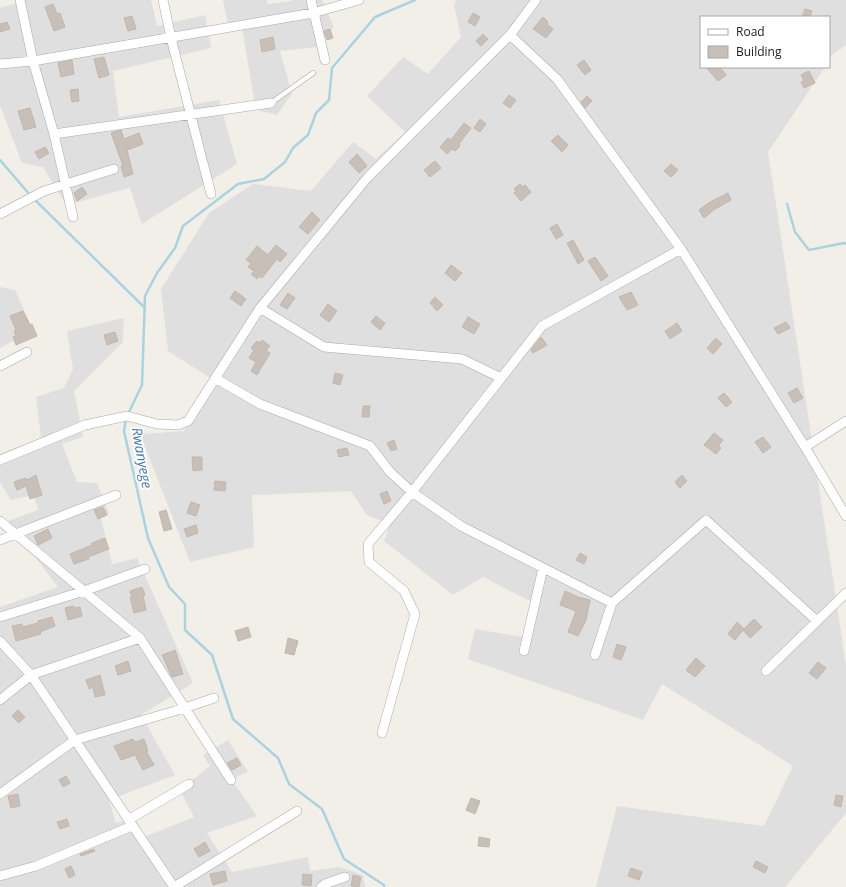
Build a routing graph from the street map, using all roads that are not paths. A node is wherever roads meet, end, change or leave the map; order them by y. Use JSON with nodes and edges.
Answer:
{"nodes":[{"id":1,"x":20,"y":0,"type":"edge"},
{"id":2,"x":163,"y":0,"type":"edge"},
{"id":3,"x":311,"y":0,"type":"edge"},
{"id":4,"x":359,"y":0,"type":"edge"},
{"id":5,"x":536,"y":0,"type":"edge"},
{"id":6,"x":314,"y":13,"type":"junction"},
{"id":7,"x":510,"y":35,"type":"junction"},
{"id":8,"x":171,"y":38,"type":"junction"},
{"id":9,"x":325,"y":60,"type":"dead end"},
{"id":10,"x":33,"y":61,"type":"junction"},
{"id":11,"x":0,"y":64,"type":"edge"},
{"id":12,"x":313,"y":73,"type":"dead end"},
{"id":13,"x":271,"y":102,"type":"joint"},
{"id":14,"x":191,"y":114,"type":"junction"},
{"id":15,"x":54,"y":134,"type":"junction"},
{"id":16,"x":114,"y":169,"type":"dead end"},
{"id":17,"x":66,"y":184,"type":"junction"},
{"id":18,"x":211,"y":194,"type":"dead end"},
{"id":19,"x":0,"y":214,"type":"edge"},
{"id":20,"x":73,"y":217,"type":"dead end"},
{"id":21,"x":681,"y":250,"type":"junction"},
{"id":22,"x":260,"y":308,"type":"junction"},
{"id":23,"x":27,"y":352,"type":"dead end"},
{"id":24,"x":0,"y":366,"type":"edge"},
{"id":25,"x":215,"y":378,"type":"junction"},
{"id":26,"x":501,"y":378,"type":"junction"},
{"id":27,"x":846,"y":421,"type":"edge"},
{"id":28,"x":805,"y":447,"type":"junction"},
{"id":29,"x":0,"y":460,"type":"edge"},
{"id":30,"x":412,"y":492,"type":"junction"},
{"id":31,"x":116,"y":495,"type":"dead end"},
{"id":32,"x":846,"y":516,"type":"edge"},
{"id":33,"x":0,"y":521,"type":"edge"},
{"id":34,"x":15,"y":534,"type":"junction"},
{"id":35,"x":0,"y":540,"type":"edge"},
{"id":36,"x":544,"y":568,"type":"junction"},
{"id":37,"x":145,"y":569,"type":"dead end"},
{"id":38,"x":84,"y":591,"type":"junction"},
{"id":39,"x":846,"y":593,"type":"edge"},
{"id":40,"x":612,"y":602,"type":"junction"},
{"id":41,"x":0,"y":617,"type":"edge"},
{"id":42,"x":818,"y":621,"type":"junction"},
{"id":43,"x":140,"y":638,"type":"junction"},
{"id":44,"x":0,"y":641,"type":"edge"},
{"id":45,"x":524,"y":651,"type":"dead end"},
{"id":46,"x":595,"y":654,"type":"dead end"},
{"id":47,"x":766,"y":671,"type":"dead end"},
{"id":48,"x":32,"y":675,"type":"junction"},
{"id":49,"x":214,"y":698,"type":"dead end"},
{"id":50,"x":0,"y":700,"type":"edge"},
{"id":51,"x":185,"y":708,"type":"junction"},
{"id":52,"x":382,"y":733,"type":"dead end"},
{"id":53,"x":75,"y":740,"type":"junction"},
{"id":54,"x":231,"y":780,"type":"dead end"},
{"id":55,"x":189,"y":784,"type":"dead end"},
{"id":56,"x":0,"y":794,"type":"edge"},
{"id":57,"x":297,"y":811,"type":"dead end"},
{"id":58,"x":130,"y":823,"type":"junction"},
{"id":59,"x":0,"y":876,"type":"edge"},
{"id":60,"x":345,"y":877,"type":"dead end"},
{"id":61,"x":321,"y":887,"type":"edge"}],
"edges":[{"from":1,"to":10,"type":"street"},
{"from":2,"to":8,"type":"street"},
{"from":3,"to":6,"type":"street"},
{"from":4,"to":6,"type":"street"},
{"from":5,"to":7,"type":"street"},
{"from":6,"to":8,"type":"street"},
{"from":6,"to":9,"type":"street"},
{"from":7,"to":21,"type":"street"},
{"from":7,"to":22,"type":"street"},
{"from":8,"to":10,"type":"street"},
{"from":8,"to":14,"type":"street"},
{"from":10,"to":11,"type":"street"},
{"from":10,"to":15,"type":"street"},
{"from":12,"to":13,"type":"lane"},
{"from":13,"to":14,"type":"street"},
{"from":14,"to":15,"type":"street"},
{"from":14,"to":18,"type":"street"},
{"from":15,"to":17,"type":"street"},
{"from":16,"to":17,"type":"street"},
{"from":17,"to":19,"type":"street"},
{"from":17,"to":20,"type":"street"},
{"from":21,"to":26,"type":"street"},
{"from":21,"to":28,"type":"street"},
{"from":22,"to":25,"type":"street"},
{"from":22,"to":26,"type":"street"},
{"from":23,"to":24,"type":"street"},
{"from":25,"to":29,"type":"street"},
{"from":25,"to":30,"type":"street"},
{"from":26,"to":30,"type":"street"},
{"from":27,"to":28,"type":"street"},
{"from":28,"to":32,"type":"street"},
{"from":30,"to":36,"type":"street"},
{"from":30,"to":52,"type":"street"},
{"from":31,"to":34,"type":"street"},
{"from":33,"to":34,"type":"street"},
{"from":34,"to":35,"type":"street"},
{"from":34,"to":38,"type":"street"},
{"from":36,"to":40,"type":"street"},
{"from":36,"to":45,"type":"street"},
{"from":37,"to":38,"type":"street"},
{"from":38,"to":41,"type":"street"},
{"from":38,"to":43,"type":"street"},
{"from":39,"to":42,"type":"street"},
{"from":40,"to":42,"type":"street"},
{"from":40,"to":46,"type":"street"},
{"from":42,"to":47,"type":"street"},
{"from":43,"to":48,"type":"street"},
{"from":43,"to":51,"type":"street"},
{"from":44,"to":48,"type":"street"},
{"from":48,"to":50,"type":"street"},
{"from":48,"to":53,"type":"street"},
{"from":49,"to":51,"type":"street"},
{"from":51,"to":53,"type":"street"},
{"from":51,"to":54,"type":"street"},
{"from":53,"to":56,"type":"street"},
{"from":53,"to":58,"type":"street"},
{"from":55,"to":58,"type":"street"},
{"from":57,"to":58,"type":"street"},
{"from":58,"to":59,"type":"street"},
{"from":60,"to":61,"type":"street"}]}
